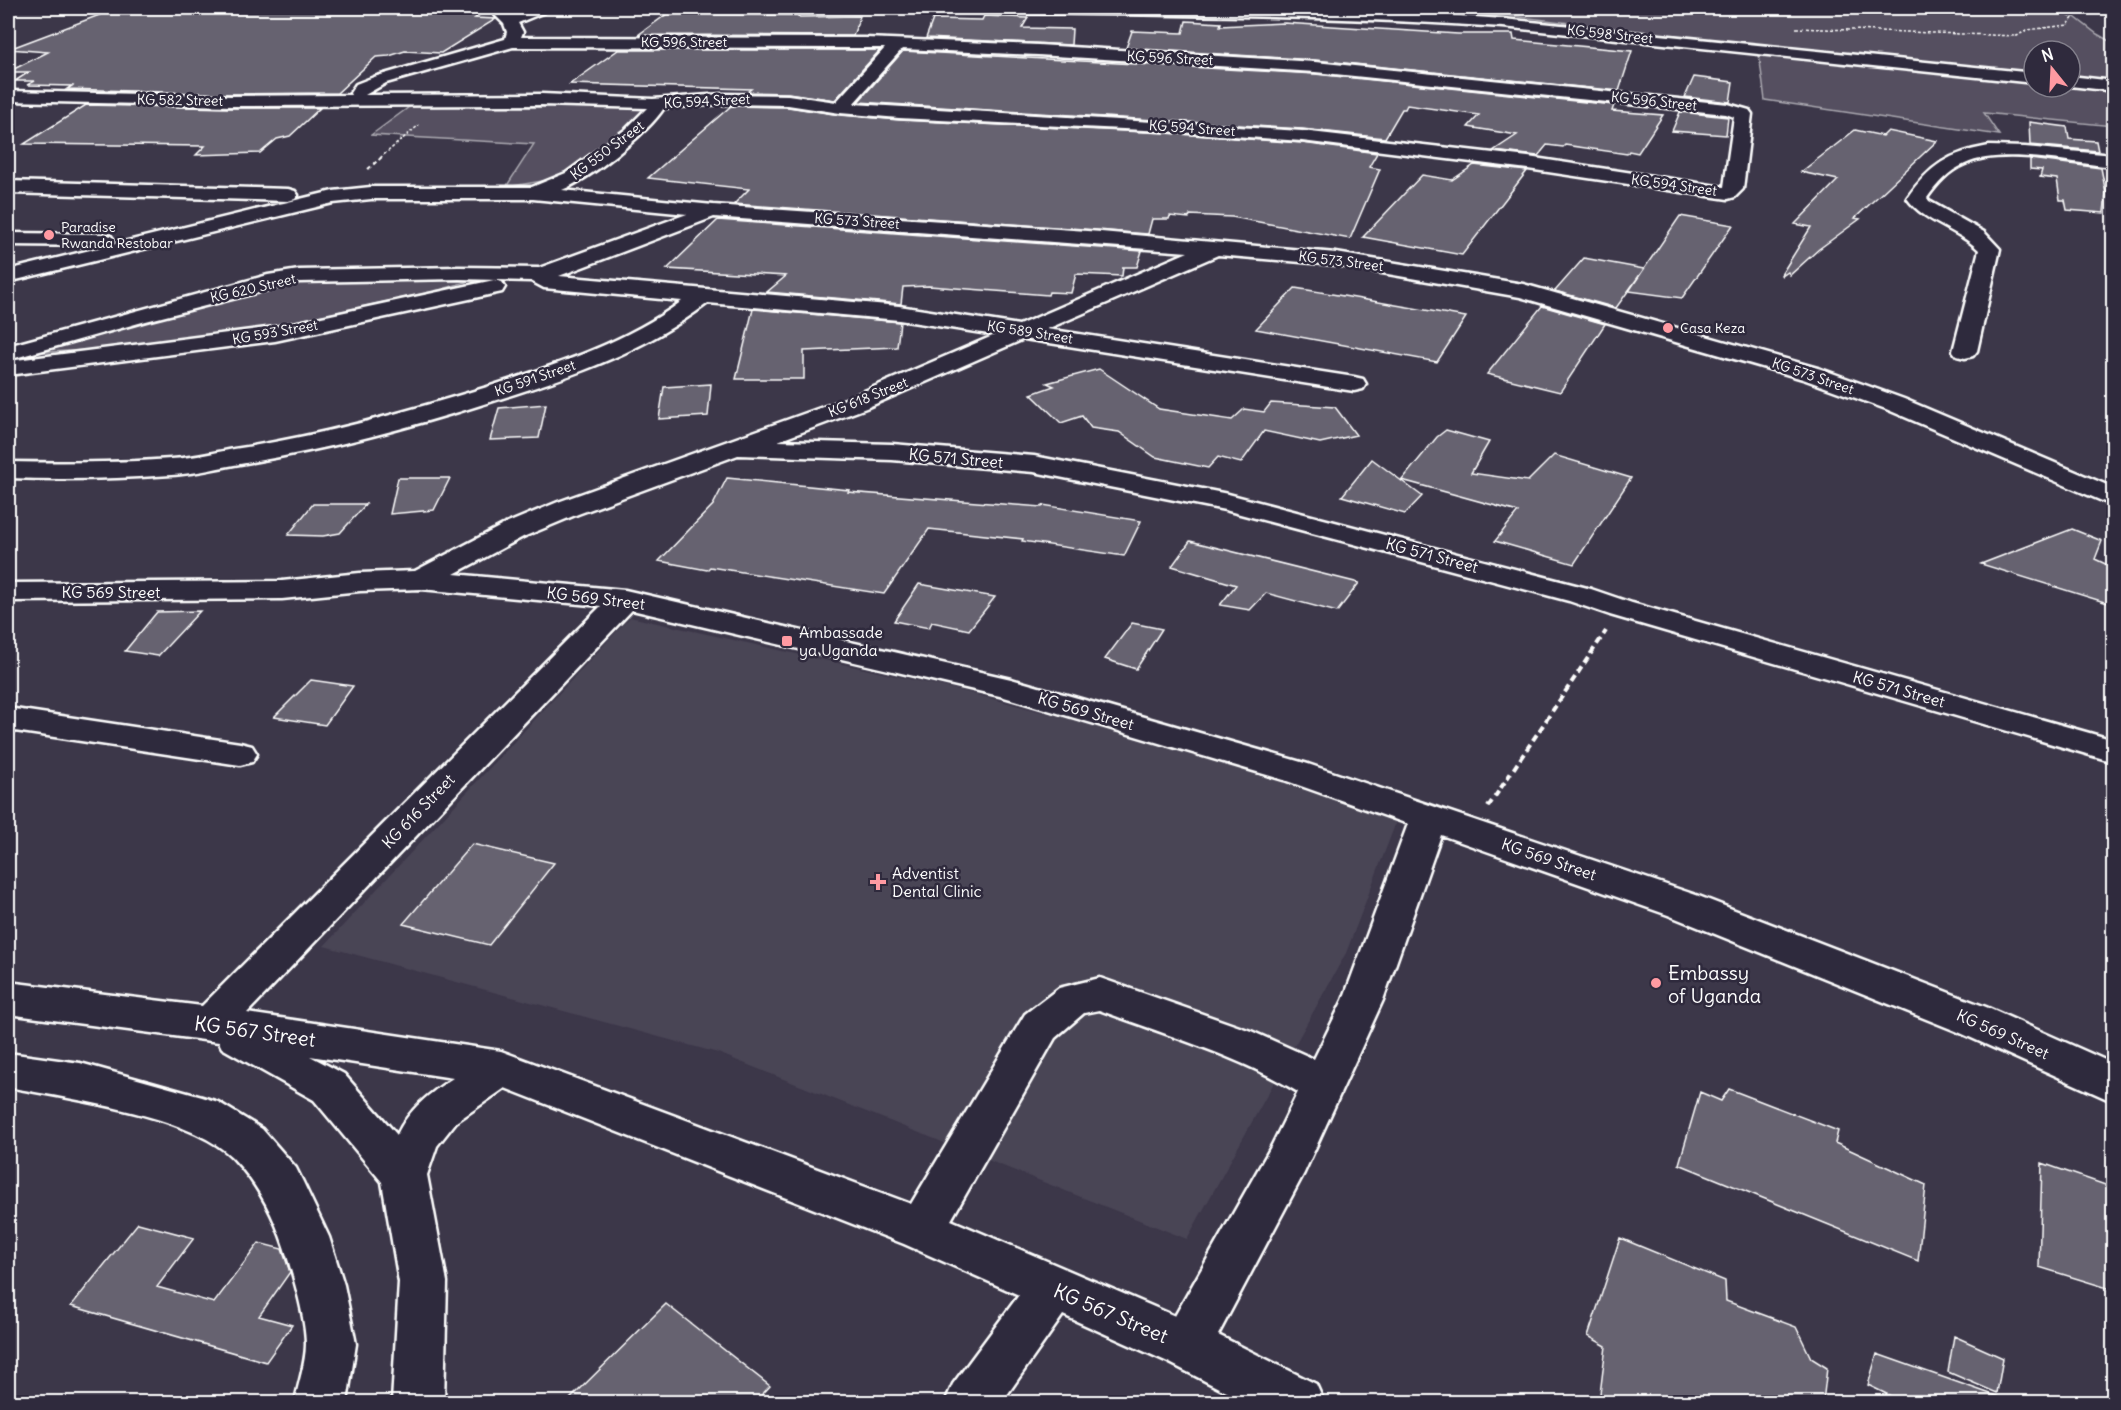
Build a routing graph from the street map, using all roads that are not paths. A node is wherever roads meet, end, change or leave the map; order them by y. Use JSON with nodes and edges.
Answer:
{"nodes":[{"id":1,"x":495,"y":8,"type":"edge"},
{"id":2,"x":542,"y":8,"type":"edge"},
{"id":3,"x":933,"y":8,"type":"edge"},
{"id":4,"x":510,"y":22,"type":"junction"},
{"id":5,"x":512,"y":42,"type":"junction"},
{"id":6,"x":898,"y":44,"type":"junction"},
{"id":7,"x":2022,"y":77,"type":"edge"},
{"id":8,"x":2082,"y":82,"type":"edge"},
{"id":9,"x":2114,"y":86,"type":"edge"},
{"id":10,"x":8,"y":96,"type":"edge"},
{"id":11,"x":353,"y":99,"type":"junction"},
{"id":12,"x":653,"y":104,"type":"junction"},
{"id":13,"x":840,"y":108,"type":"junction"},
{"id":14,"x":2114,"y":161,"type":"edge"},
{"id":15,"x":8,"y":187,"type":"edge"},
{"id":16,"x":533,"y":193,"type":"junction"},
{"id":17,"x":1728,"y":193,"type":"joint"},
{"id":18,"x":333,"y":196,"type":"junction"},
{"id":19,"x":713,"y":211,"type":"junction"},
{"id":20,"x":8,"y":238,"type":"edge"},
{"id":21,"x":148,"y":241,"type":"junction"},
{"id":22,"x":1218,"y":247,"type":"junction"},
{"id":23,"x":8,"y":276,"type":"edge"},
{"id":24,"x":540,"y":276,"type":"junction"},
{"id":25,"x":703,"y":296,"type":"junction"},
{"id":26,"x":1027,"y":332,"type":"junction"},
{"id":27,"x":1965,"y":351,"type":"dead end"},
{"id":28,"x":8,"y":353,"type":"edge"},
{"id":29,"x":8,"y":368,"type":"edge"},
{"id":30,"x":1354,"y":384,"type":"dead end"},
{"id":31,"x":733,"y":447,"type":"junction"},
{"id":32,"x":8,"y":470,"type":"edge"},
{"id":33,"x":2114,"y":498,"type":"edge"},
{"id":34,"x":421,"y":580,"type":"junction"},
{"id":35,"x":8,"y":592,"type":"edge"},
{"id":36,"x":625,"y":599,"type":"junction"},
{"id":37,"x":8,"y":719,"type":"edge"},
{"id":38,"x":2114,"y":751,"type":"edge"},
{"id":39,"x":240,"y":754,"type":"dead end"},
{"id":40,"x":1429,"y":817,"type":"junction"},
{"id":41,"x":8,"y":998,"type":"edge"},
{"id":42,"x":211,"y":1024,"type":"junction"},
{"id":43,"x":501,"y":1068,"type":"junction"},
{"id":44,"x":8,"y":1070,"type":"edge"},
{"id":45,"x":2114,"y":1084,"type":"edge"},
{"id":46,"x":1323,"y":1086,"type":"junction"},
{"id":47,"x":404,"y":1175,"type":"junction"},
{"id":48,"x":921,"y":1229,"type":"junction"},
{"id":49,"x":1054,"y":1288,"type":"junction"},
{"id":50,"x":1186,"y":1345,"type":"junction"},
{"id":51,"x":321,"y":1402,"type":"edge"},
{"id":52,"x":418,"y":1402,"type":"edge"},
{"id":53,"x":971,"y":1402,"type":"edge"},
{"id":54,"x":1298,"y":1402,"type":"edge"}],
"edges":[{"from":1,"to":4,"type":"street"},
{"from":2,"to":4,"type":"street"},
{"from":3,"to":7,"type":"street","name":"KG 598 Street"},
{"from":4,"to":5,"type":"street"},
{"from":5,"to":6,"type":"street","name":"KG 596 Street"},
{"from":5,"to":11,"type":"street"},
{"from":6,"to":13,"type":"street"},
{"from":6,"to":17,"type":"street","name":"KG 596 Street"},
{"from":8,"to":9,"type":"street"},
{"from":10,"to":11,"type":"street","name":"KG 582 Street"},
{"from":11,"to":12,"type":"street","name":"KG 550 Street"},
{"from":12,"to":13,"type":"street","name":"KG 594 Street"},
{"from":12,"to":16,"type":"street","name":"KG 550 Street"},
{"from":13,"to":17,"type":"street","name":"KG 594 Street"},
{"from":14,"to":27,"type":"street"},
{"from":15,"to":18,"type":"street"},
{"from":16,"to":18,"type":"street","name":"KG 550 Street"},
{"from":16,"to":19,"type":"street","name":"KG 573 Street"},
{"from":18,"to":21,"type":"street","name":"KG 550 Street"},
{"from":19,"to":22,"type":"street","name":"KG 573 Street"},
{"from":19,"to":24,"type":"street"},
{"from":20,"to":21,"type":"street"},
{"from":21,"to":23,"type":"street","name":"KG 550 Street"},
{"from":22,"to":26,"type":"street","name":"KG 618 Street"},
{"from":22,"to":33,"type":"street","name":"KG 573 Street"},
{"from":24,"to":25,"type":"street"},
{"from":24,"to":28,"type":"street","name":"KG 620 Street"},
{"from":24,"to":29,"type":"street","name":"KG 593 Street"},
{"from":25,"to":26,"type":"street","name":"KG 589 Street"},
{"from":25,"to":32,"type":"street","name":"KG 591 Street"},
{"from":26,"to":30,"type":"street","name":"KG 589 Street"},
{"from":26,"to":31,"type":"street","name":"KG 618 Street"},
{"from":31,"to":34,"type":"street","name":"KG 618 Street"},
{"from":31,"to":38,"type":"street","name":"KG 571 Street"},
{"from":34,"to":35,"type":"street","name":"KG 569 Street"},
{"from":34,"to":36,"type":"street","name":"KG 569 Street"},
{"from":36,"to":40,"type":"street","name":"KG 569 Street"},
{"from":36,"to":42,"type":"street","name":"KG 616 Street"},
{"from":37,"to":39,"type":"street"},
{"from":40,"to":45,"type":"street","name":"KG 569 Street"},
{"from":40,"to":46,"type":"street"},
{"from":41,"to":42,"type":"street","name":"KG 567 Street"},
{"from":42,"to":43,"type":"street","name":"KG 567 Street"},
{"from":42,"to":47,"type":"street"},
{"from":43,"to":47,"type":"street"},
{"from":43,"to":48,"type":"street","name":"KG 567 Street"},
{"from":44,"to":51,"type":"street"},
{"from":46,"to":48,"type":"street"},
{"from":46,"to":50,"type":"street"},
{"from":47,"to":52,"type":"street"},
{"from":48,"to":49,"type":"street","name":"KG 567 Street"},
{"from":49,"to":50,"type":"street","name":"KG 567 Street"},
{"from":49,"to":53,"type":"street"},
{"from":50,"to":54,"type":"street","name":"KG 567 Street"}]}
